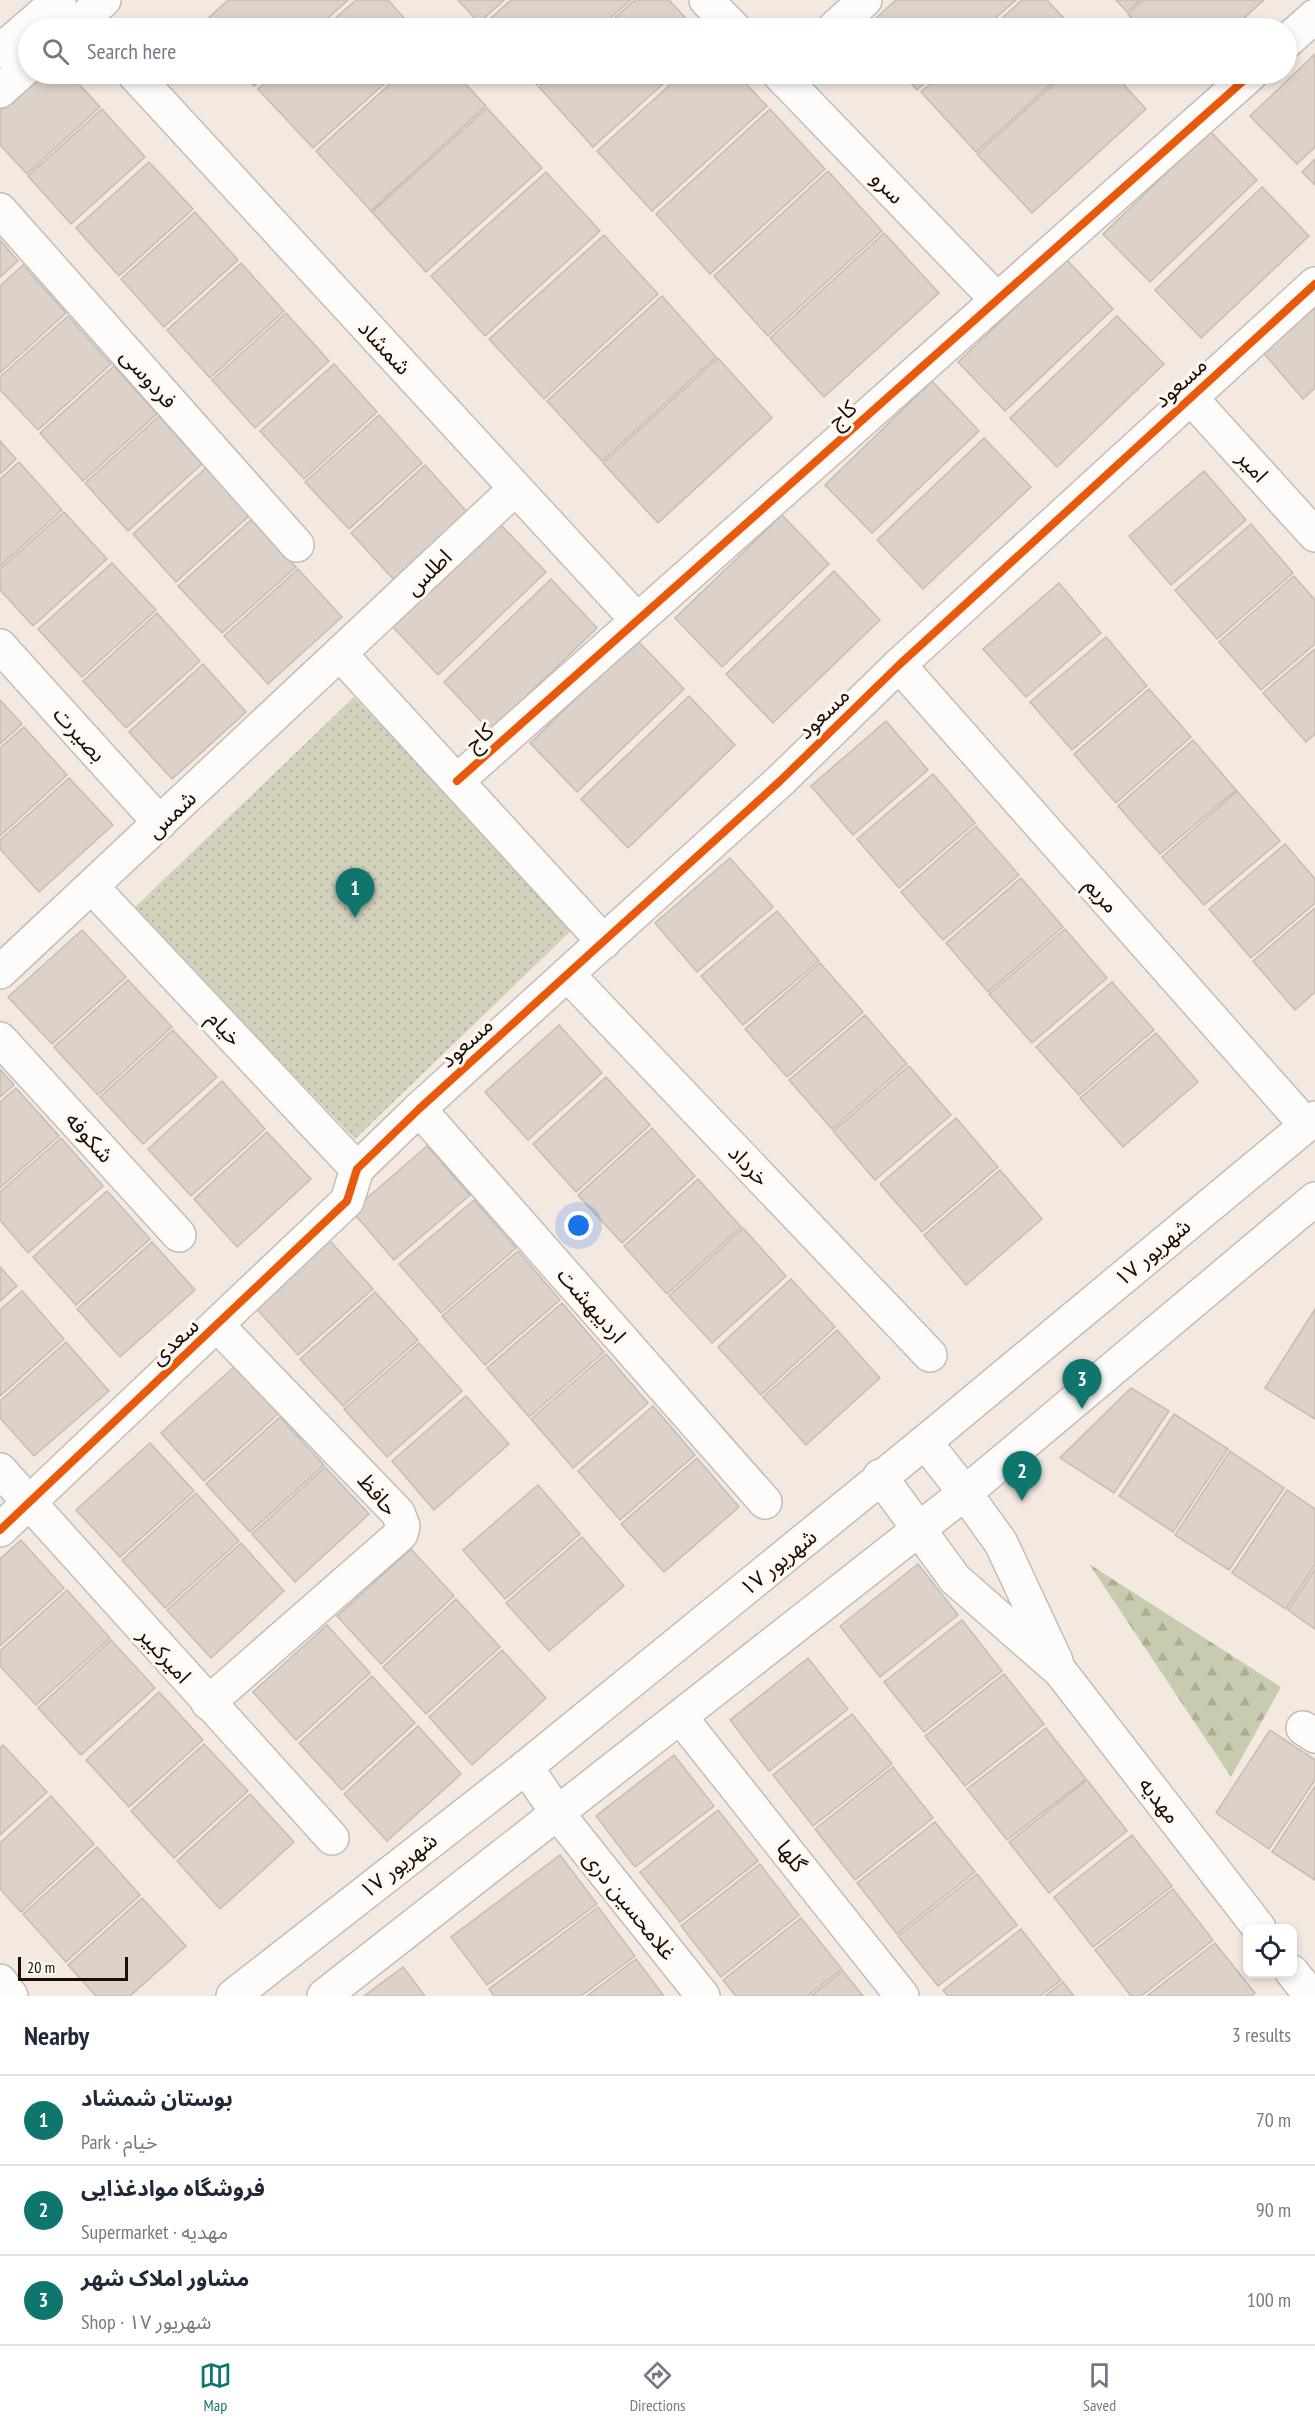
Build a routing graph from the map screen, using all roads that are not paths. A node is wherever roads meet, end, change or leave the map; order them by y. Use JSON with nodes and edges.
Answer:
{"nodes":[{"id":1,"x":706,"y":0,"type":"edge"},
{"id":2,"x":865,"y":0,"type":"edge"},
{"id":3,"x":1315,"y":16,"type":"edge"},
{"id":4,"x":724,"y":18,"type":"edge"},
{"id":5,"x":845,"y":18,"type":"edge"},
{"id":6,"x":1297,"y":33,"type":"edge"},
{"id":7,"x":18,"y":42,"type":"edge"},
{"id":8,"x":0,"y":51,"type":"edge"},
{"id":9,"x":18,"y":75,"type":"edge"},
{"id":10,"x":143,"y":84,"type":"edge"},
{"id":11,"x":791,"y":84,"type":"edge"},
{"id":12,"x":1240,"y":84,"type":"edge"},
{"id":13,"x":0,"y":91,"type":"edge"},
{"id":14,"x":0,"y":210,"type":"edge"},
{"id":15,"x":1315,"y":284,"type":"edge"},
{"id":16,"x":997,"y":300,"type":"junction"},
{"id":17,"x":1190,"y":397,"type":"junction"},
{"id":18,"x":515,"y":489,"type":"junction"},
{"id":19,"x":1315,"y":535,"type":"edge"},
{"id":20,"x":297,"y":545,"type":"dead end"},
{"id":21,"x":637,"y":620,"type":"junction"},
{"id":22,"x":0,"y":646,"type":"edge"},
{"id":23,"x":341,"y":655,"type":"junction"},
{"id":24,"x":899,"y":665,"type":"junction"},
{"id":25,"x":457,"y":781,"type":"junction"},
{"id":26,"x":160,"y":823,"type":"junction"},
{"id":27,"x":93,"y":888,"type":"junction"},
{"id":28,"x":604,"y":942,"type":"junction"},
{"id":29,"x":0,"y":972,"type":"edge"},
{"id":30,"x":568,"y":975,"type":"junction"},
{"id":31,"x":0,"y":1039,"type":"edge"},
{"id":32,"x":419,"y":1109,"type":"junction"},
{"id":33,"x":1310,"y":1122,"type":"edge"},
{"id":34,"x":357,"y":1169,"type":"junction"},
{"id":35,"x":1315,"y":1199,"type":"edge"},
{"id":36,"x":179,"y":1235,"type":"dead end"},
{"id":37,"x":217,"y":1325,"type":"junction"},
{"id":38,"x":930,"y":1355,"type":"dead end"},
{"id":39,"x":925,"y":1442,"type":"junction"},
{"id":40,"x":0,"y":1470,"type":"edge"},
{"id":41,"x":880,"y":1476,"type":"junction"},
{"id":42,"x":965,"y":1493,"type":"junction"},
{"id":43,"x":765,"y":1502,"type":"dead end"},
{"id":44,"x":28,"y":1504,"type":"junction"},
{"id":45,"x":917,"y":1529,"type":"junction"},
{"id":46,"x":0,"y":1530,"type":"edge"},
{"id":47,"x":1060,"y":1671,"type":"junction"},
{"id":48,"x":208,"y":1703,"type":"junction"},
{"id":49,"x":681,"y":1718,"type":"junction"},
{"id":50,"x":526,"y":1767,"type":"junction"},
{"id":51,"x":558,"y":1814,"type":"junction"},
{"id":52,"x":332,"y":1838,"type":"dead end"},
{"id":53,"x":1255,"y":1924,"type":"edge"},
{"id":54,"x":1297,"y":1977,"type":"edge"},
{"id":55,"x":0,"y":1981,"type":"edge"},
{"id":56,"x":11,"y":1996,"type":"edge"},
{"id":57,"x":233,"y":1996,"type":"edge"},
{"id":58,"x":324,"y":1996,"type":"edge"},
{"id":59,"x":703,"y":1996,"type":"edge"},
{"id":60,"x":902,"y":1996,"type":"edge"},
{"id":61,"x":1311,"y":1996,"type":"edge"}],
"edges":[{"from":1,"to":4,"type":"street"},
{"from":2,"to":5,"type":"street"},
{"from":3,"to":6,"type":"street"},
{"from":7,"to":8,"type":"street"},
{"from":9,"to":13,"type":"street"},
{"from":10,"to":18,"type":"street","name":"شمشاد"},
{"from":11,"to":16,"type":"street","name":"سرو"},
{"from":12,"to":16,"type":"street","name":"کاج"},
{"from":14,"to":20,"type":"street","name":"فردوسی"},
{"from":15,"to":17,"type":"street","name":"مسعود"},
{"from":16,"to":21,"type":"street","name":"کاج"},
{"from":17,"to":19,"type":"street","name":"امیر"},
{"from":17,"to":24,"type":"street","name":"مسعود"},
{"from":18,"to":21,"type":"street","name":"شمشاد"},
{"from":18,"to":23,"type":"street","name":"اطلس"},
{"from":21,"to":25,"type":"street","name":"کاج"},
{"from":22,"to":26,"type":"street","name":"بصیرت"},
{"from":23,"to":25,"type":"street"},
{"from":23,"to":26,"type":"street","name":"شمس"},
{"from":24,"to":28,"type":"street","name":"مسعود"},
{"from":24,"to":33,"type":"street","name":"مریم"},
{"from":25,"to":28,"type":"street"},
{"from":26,"to":27,"type":"street","name":"شمس"},
{"from":27,"to":29,"type":"street","name":"شمس"},
{"from":27,"to":34,"type":"street","name":"خیام"},
{"from":28,"to":30,"type":"street","name":"مسعود"},
{"from":30,"to":32,"type":"street","name":"مسعود"},
{"from":30,"to":38,"type":"street","name":"خرداد"},
{"from":31,"to":36,"type":"street","name":"شکوفه"},
{"from":32,"to":34,"type":"street","name":"مسعود"},
{"from":32,"to":43,"type":"street","name":"اردیبهشت"},
{"from":33,"to":39,"type":"street","name":"۱۷ شهریور"},
{"from":34,"to":37,"type":"street","name":"سعدی"},
{"from":35,"to":42,"type":"street"},
{"from":37,"to":44,"type":"street","name":"سعدی"},
{"from":37,"to":48,"type":"street","name":"حافظ"},
{"from":39,"to":41,"type":"street","name":"۱۷ شهریور"},
{"from":39,"to":42,"type":"street","name":"مهدیه"},
{"from":40,"to":44,"type":"street","name":"امیرکبیر"},
{"from":41,"to":45,"type":"street","name":"مهدیه"},
{"from":41,"to":50,"type":"street","name":"۱۷ شهریور"},
{"from":42,"to":45,"type":"street"},
{"from":42,"to":47,"type":"street","name":"مهدیه"},
{"from":44,"to":46,"type":"street","name":"سعدی"},
{"from":44,"to":48,"type":"street","name":"امیرکبیر"},
{"from":45,"to":47,"type":"street","name":"مهدیه"},
{"from":45,"to":49,"type":"street"},
{"from":47,"to":53,"type":"street","name":"مهدیه"},
{"from":48,"to":52,"type":"street","name":"امیرکبیر"},
{"from":49,"to":51,"type":"street"},
{"from":49,"to":60,"type":"street","name":"گلها"},
{"from":50,"to":51,"type":"street","name":"غلامحسین دری"},
{"from":50,"to":57,"type":"street","name":"۱۷ شهریور"},
{"from":51,"to":58,"type":"street"},
{"from":51,"to":59,"type":"street","name":"غلامحسین دری"},
{"from":54,"to":61,"type":"street"},
{"from":55,"to":56,"type":"street"}]}
